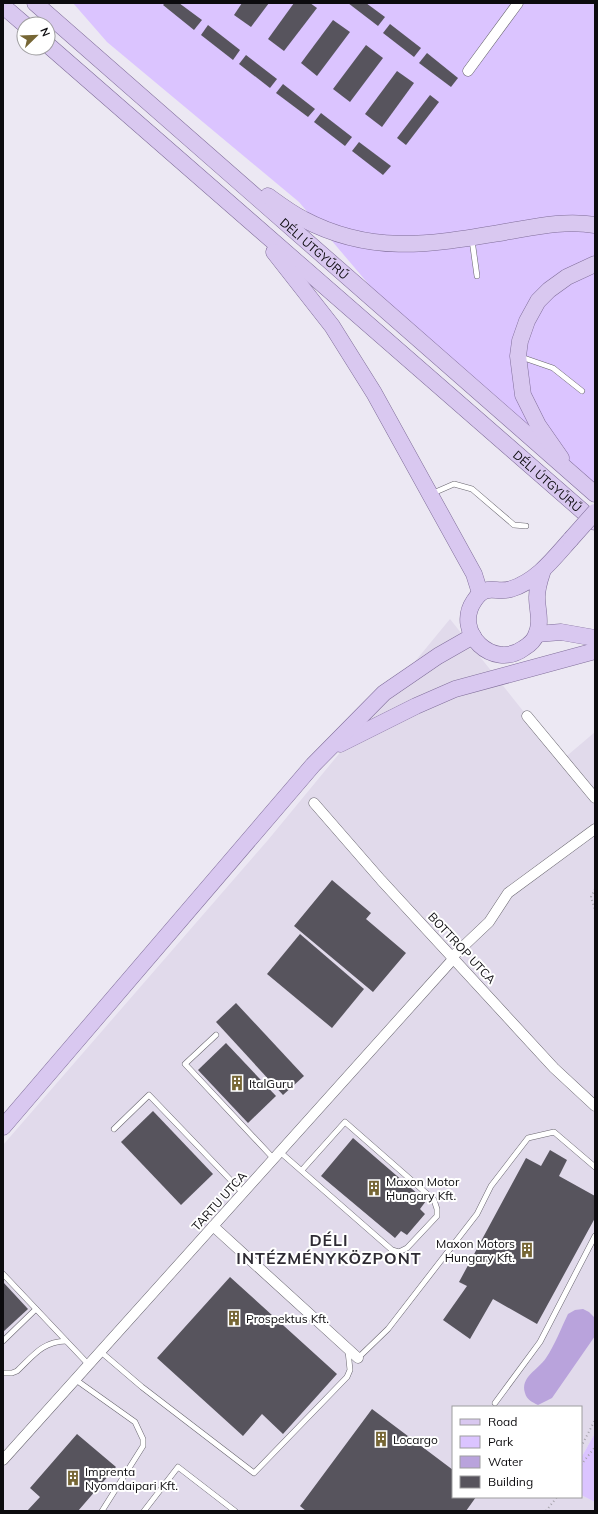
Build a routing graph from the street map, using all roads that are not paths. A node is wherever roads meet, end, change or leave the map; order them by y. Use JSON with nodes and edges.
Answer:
{"nodes":[{"id":1,"x":35,"y":3,"type":"edge"},
{"id":2,"x":518,"y":3,"type":"edge"},
{"id":3,"x":3,"y":6,"type":"edge"},
{"id":4,"x":16,"y":17,"type":"edge"},
{"id":5,"x":56,"y":52,"type":"edge"},
{"id":6,"x":468,"y":71,"type":"dead end"},
{"id":7,"x":232,"y":175,"type":"junction"},
{"id":8,"x":252,"y":222,"type":"junction"},
{"id":9,"x":595,"y":225,"type":"edge"},
{"id":10,"x":472,"y":237,"type":"junction"},
{"id":11,"x":595,"y":264,"type":"edge"},
{"id":12,"x":477,"y":276,"type":"dead end"},
{"id":13,"x":518,"y":356,"type":"junction"},
{"id":14,"x":582,"y":391,"type":"dead end"},
{"id":15,"x":583,"y":483,"type":"junction"},
{"id":16,"x":430,"y":494,"type":"junction"},
{"id":17,"x":595,"y":494,"type":"edge"},
{"id":18,"x":595,"y":512,"type":"edge"},
{"id":19,"x":595,"y":522,"type":"edge"},
{"id":20,"x":526,"y":526,"type":"dead end"},
{"id":21,"x":543,"y":570,"type":"junction"},
{"id":22,"x":480,"y":593,"type":"junction"},
{"id":23,"x":537,"y":634,"type":"junction"},
{"id":24,"x":473,"y":636,"type":"junction"},
{"id":25,"x":595,"y":638,"type":"edge"},
{"id":26,"x":595,"y":651,"type":"edge"},
{"id":27,"x":527,"y":716,"type":"dead end"},
{"id":28,"x":332,"y":748,"type":"junction"},
{"id":29,"x":595,"y":798,"type":"edge"},
{"id":30,"x":314,"y":803,"type":"dead end"},
{"id":31,"x":595,"y":829,"type":"edge"},
{"id":32,"x":453,"y":958,"type":"junction"},
{"id":33,"x":216,"y":1035,"type":"dead end"},
{"id":34,"x":595,"y":1106,"type":"edge"},
{"id":35,"x":3,"y":1127,"type":"edge"},
{"id":36,"x":114,"y":1129,"type":"dead end"},
{"id":37,"x":277,"y":1155,"type":"junction"},
{"id":38,"x":595,"y":1167,"type":"edge"},
{"id":39,"x":302,"y":1170,"type":"junction"},
{"id":40,"x":243,"y":1193,"type":"junction"},
{"id":41,"x":214,"y":1226,"type":"junction"},
{"id":42,"x":595,"y":1236,"type":"edge"},
{"id":43,"x":3,"y":1274,"type":"edge"},
{"id":44,"x":36,"y":1309,"type":"junction"},
{"id":45,"x":3,"y":1341,"type":"edge"},
{"id":46,"x":66,"y":1341,"type":"junction"},
{"id":47,"x":348,"y":1348,"type":"junction"},
{"id":48,"x":101,"y":1352,"type":"junction"},
{"id":49,"x":358,"y":1358,"type":"joint"},
{"id":50,"x":90,"y":1365,"type":"junction"},
{"id":51,"x":3,"y":1373,"type":"edge"},
{"id":52,"x":76,"y":1380,"type":"junction"},
{"id":53,"x":495,"y":1403,"type":"dead end"},
{"id":54,"x":3,"y":1460,"type":"edge"},
{"id":55,"x":102,"y":1511,"type":"edge"},
{"id":56,"x":144,"y":1511,"type":"edge"},
{"id":57,"x":235,"y":1511,"type":"edge"}],
"edges":[{"from":1,"to":7,"type":"main road","name":"DÉLI ÚTGYŰRŰ"},
{"from":2,"to":6,"type":"street"},
{"from":3,"to":4,"type":"main road"},
{"from":5,"to":8,"type":"main road","name":"DÉLI ÚTGYŰRŰ"},
{"from":7,"to":10,"type":"main road"},
{"from":7,"to":15,"type":"main road","name":"DÉLI ÚTGYŰRŰ"},
{"from":8,"to":16,"type":"main road"},
{"from":8,"to":19,"type":"main road","name":"DÉLI ÚTGYŰRŰ"},
{"from":9,"to":10,"type":"main road"},
{"from":10,"to":12,"type":"lane"},
{"from":11,"to":13,"type":"main road"},
{"from":13,"to":14,"type":"lane"},
{"from":13,"to":15,"type":"main road"},
{"from":15,"to":17,"type":"main road","name":"DÉLI ÚTGYŰRŰ"},
{"from":16,"to":20,"type":"lane"},
{"from":16,"to":22,"type":"main road"},
{"from":18,"to":21,"type":"main road","bridge":true},
{"from":21,"to":22,"type":"main road"},
{"from":21,"to":23,"type":"main road"},
{"from":22,"to":24,"type":"main road"},
{"from":23,"to":24,"type":"main road"},
{"from":23,"to":25,"type":"main road"},
{"from":24,"to":28,"type":"main road"},
{"from":26,"to":28,"type":"main road"},
{"from":27,"to":29,"type":"street"},
{"from":28,"to":35,"type":"main road"},
{"from":30,"to":32,"type":"street","name":"BOTTROP UTCA"},
{"from":31,"to":32,"type":"street","name":"TARTU UTCA"},
{"from":32,"to":34,"type":"street","name":"BOTTROP UTCA"},
{"from":32,"to":37,"type":"street","name":"TARTU UTCA"},
{"from":33,"to":37,"type":"lane"},
{"from":36,"to":40,"type":"lane"},
{"from":37,"to":39,"type":"lane"},
{"from":37,"to":40,"type":"street","name":"TARTU UTCA"},
{"from":38,"to":49,"type":"lane"},
{"from":39,"to":39,"type":"lane"},
{"from":40,"to":41,"type":"street","name":"TARTU UTCA"},
{"from":41,"to":47,"type":"street"},
{"from":41,"to":48,"type":"street","name":"TARTU UTCA"},
{"from":42,"to":53,"type":"lane"},
{"from":43,"to":44,"type":"lane"},
{"from":44,"to":45,"type":"lane"},
{"from":44,"to":46,"type":"lane"},
{"from":46,"to":50,"type":"lane"},
{"from":46,"to":51,"type":"lane"},
{"from":47,"to":48,"type":"lane"},
{"from":47,"to":49,"type":"street"},
{"from":48,"to":50,"type":"street","name":"TARTU UTCA"},
{"from":50,"to":52,"type":"street","name":"TARTU UTCA"},
{"from":52,"to":54,"type":"street","name":"TARTU UTCA"},
{"from":52,"to":55,"type":"lane"},
{"from":56,"to":57,"type":"lane"}]}
